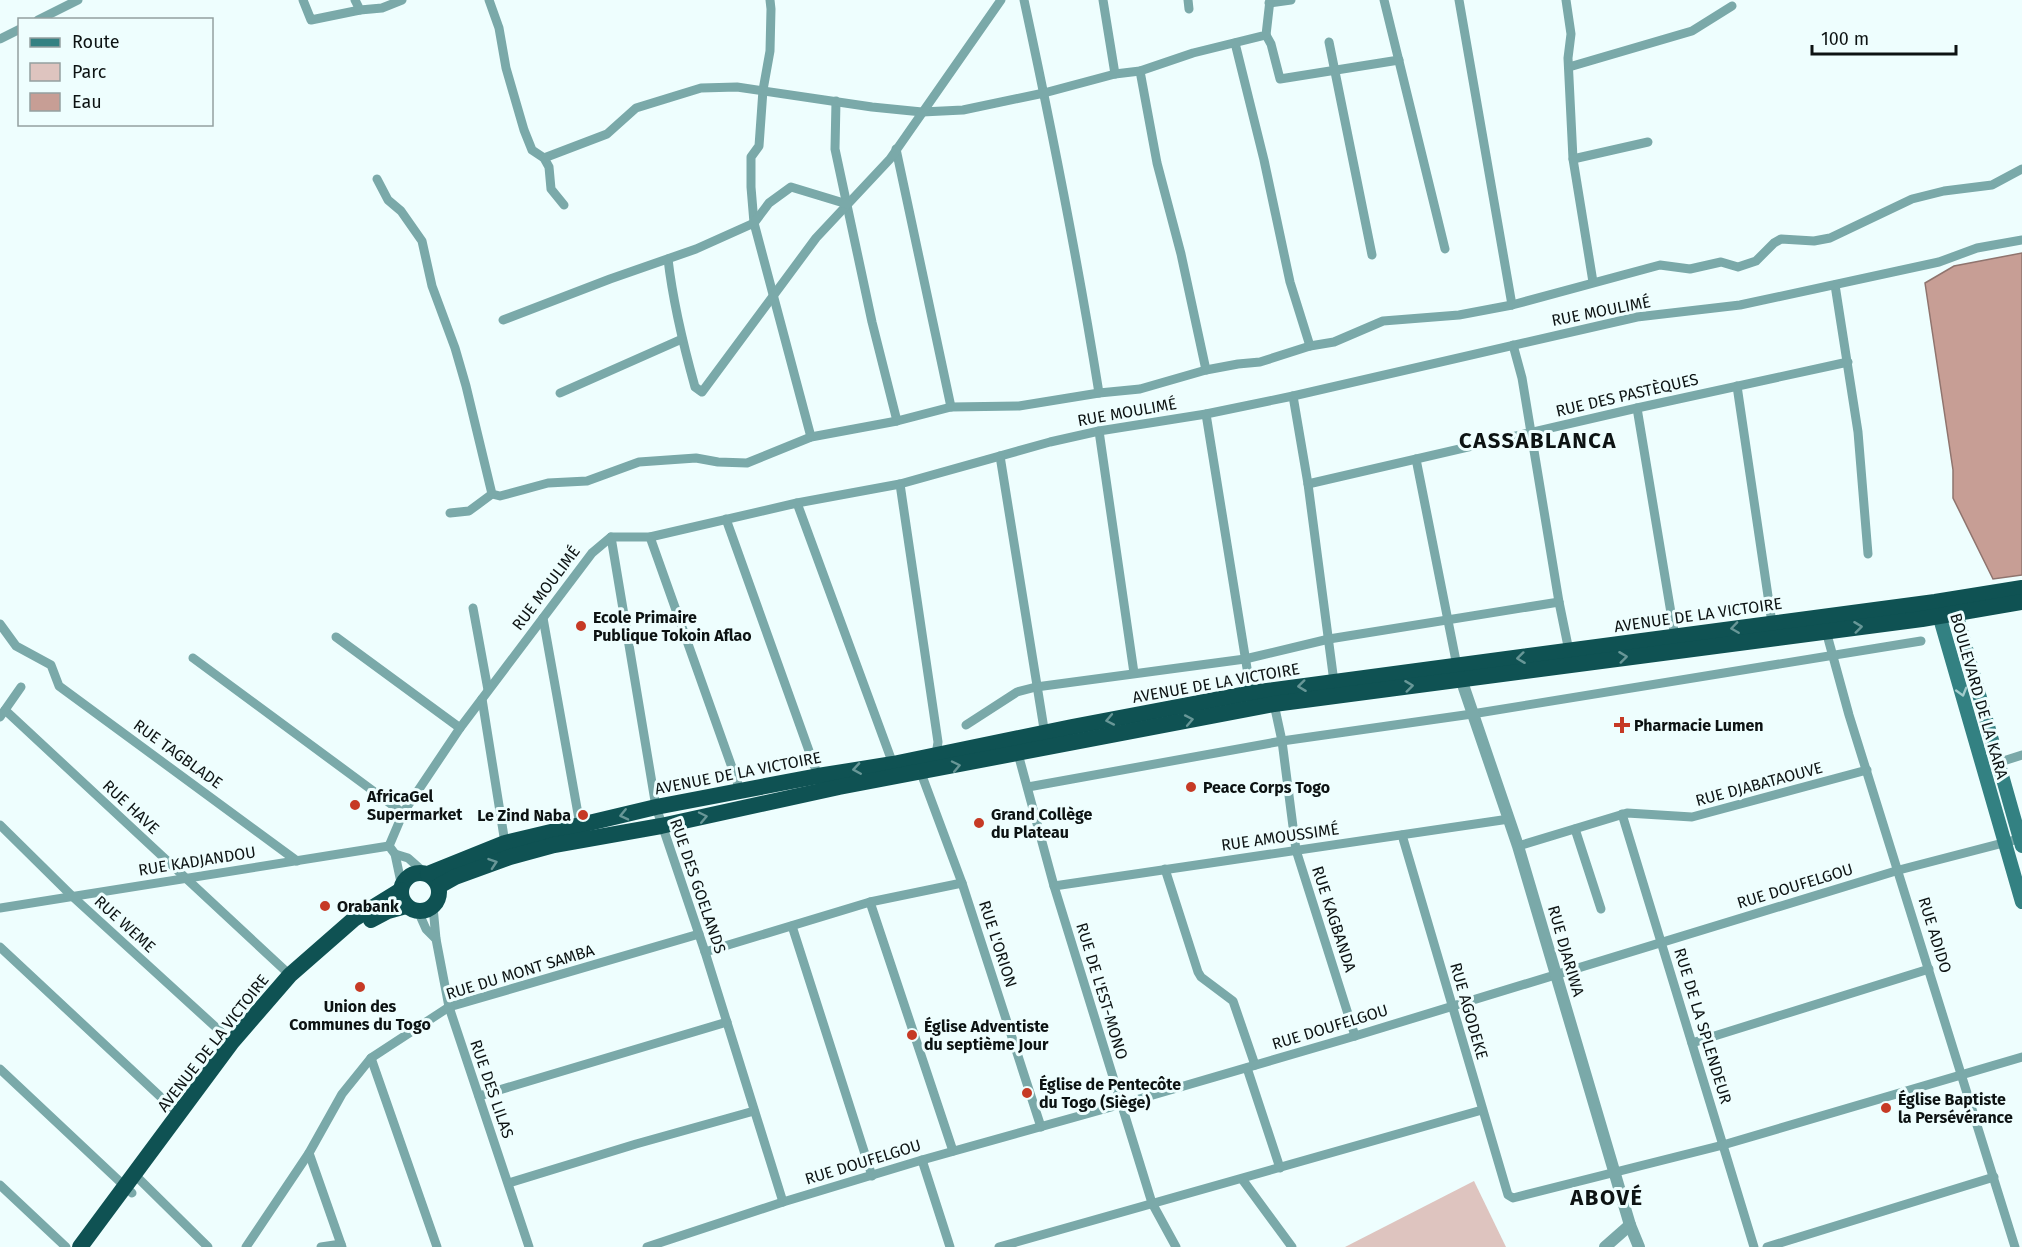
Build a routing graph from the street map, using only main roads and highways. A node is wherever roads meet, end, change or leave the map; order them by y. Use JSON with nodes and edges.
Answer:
{"nodes":[{"id":1,"x":2022,"y":588,"type":"edge"},
{"id":2,"x":2022,"y":602,"type":"edge"},
{"id":3,"x":1946,"y":607,"type":"junction"},
{"id":4,"x":1459,"y":673,"type":"junction"},
{"id":5,"x":1046,"y":740,"type":"junction"},
{"id":6,"x":1016,"y":746,"type":"junction"},
{"id":7,"x":2021,"y":841,"type":"edge"},
{"id":8,"x":431,"y":878,"type":"junction"},
{"id":9,"x":412,"y":900,"type":"junction"},
{"id":10,"x":2022,"y":902,"type":"edge"},
{"id":11,"x":133,"y":1184,"type":"junction"},
{"id":12,"x":80,"y":1247,"type":"edge"},
{"id":13,"x":93,"y":1247,"type":"edge"}],
"edges":[{"from":1,"to":3,"type":"highway","name":"AVENUE DE LA VICTOIRE"},
{"from":2,"to":3,"type":"highway","name":"AVENUE DE LA VICTOIRE"},
{"from":4,"to":3,"type":"highway","name":"AVENUE DE LA VICTOIRE","one_way":true},
{"from":3,"to":4,"type":"highway","name":"AVENUE DE LA VICTOIRE","one_way":true},
{"from":3,"to":7,"type":"main road","name":"BOULEVARD DE LA KARA"},
{"from":3,"to":10,"type":"main road","name":"BOULEVARD DE LA KARA","one_way":true},
{"from":5,"to":4,"type":"highway","name":"AVENUE DE LA VICTOIRE","one_way":true},
{"from":4,"to":5,"type":"highway","name":"AVENUE DE LA VICTOIRE","one_way":true},
{"from":5,"to":6,"type":"highway","name":"AVENUE DE LA VICTOIRE"},
{"from":8,"to":6,"type":"highway","name":"AVENUE DE LA VICTOIRE","one_way":true},
{"from":6,"to":8,"type":"highway","name":"AVENUE DE LA VICTOIRE","one_way":true},
{"from":8,"to":9,"type":"highway"},
{"from":8,"to":9,"type":"highway"},
{"from":9,"to":11,"type":"highway","name":"AVENUE DE LA VICTOIRE"},
{"from":9,"to":11,"type":"highway","name":"AVENUE DE LA VICTOIRE"},
{"from":11,"to":12,"type":"highway","name":"AVENUE DE LA VICTOIRE"},
{"from":11,"to":13,"type":"highway","name":"AVENUE DE LA VICTOIRE"}]}
